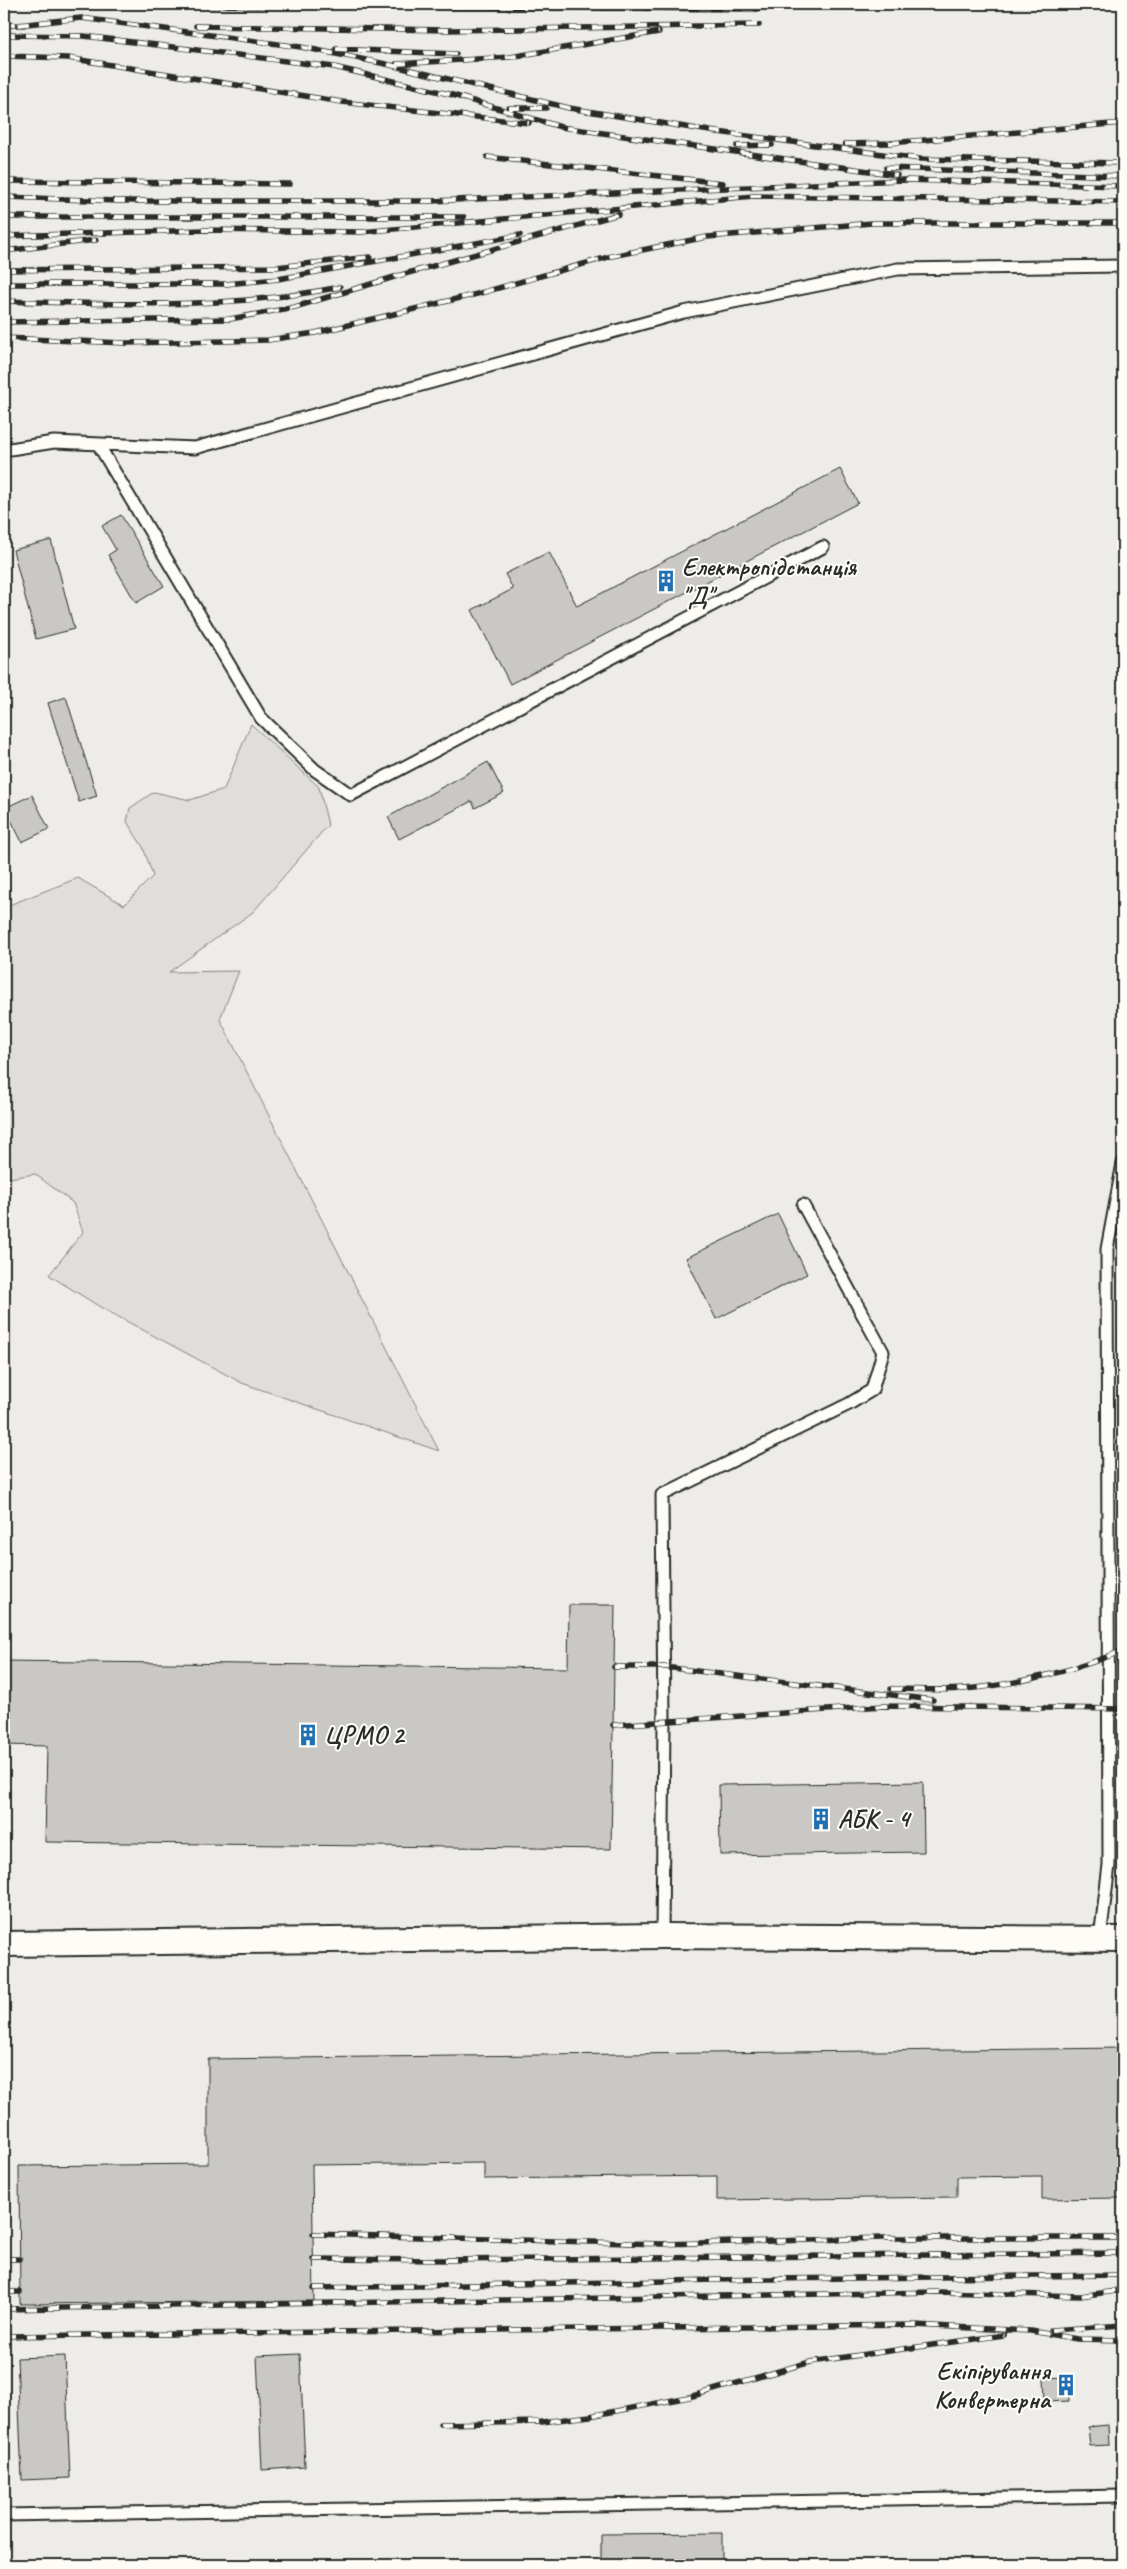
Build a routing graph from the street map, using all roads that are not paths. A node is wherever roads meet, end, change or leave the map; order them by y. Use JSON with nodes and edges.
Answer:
{"nodes":[{"id":1,"x":1123,"y":266,"type":"edge"},
{"id":2,"x":98,"y":444,"type":"junction"},
{"id":3,"x":4,"y":450,"type":"edge"},
{"id":4,"x":823,"y":547,"type":"dead end"},
{"id":5,"x":1123,"y":1163,"type":"edge"},
{"id":6,"x":803,"y":1205,"type":"dead end"},
{"id":7,"x":662,"y":1936,"type":"junction"},
{"id":8,"x":1112,"y":1938,"type":"edge"},
{"id":9,"x":4,"y":1944,"type":"edge"},
{"id":10,"x":1123,"y":2496,"type":"edge"},
{"id":11,"x":4,"y":2515,"type":"edge"}],
"edges":[{"from":1,"to":2,"type":"lane"},
{"from":2,"to":3,"type":"lane"},
{"from":2,"to":4,"type":"lane"},
{"from":5,"to":8,"type":"lane"},
{"from":6,"to":7,"type":"lane"},
{"from":7,"to":8,"type":"street"},
{"from":7,"to":9,"type":"street"},
{"from":10,"to":11,"type":"lane"}]}
